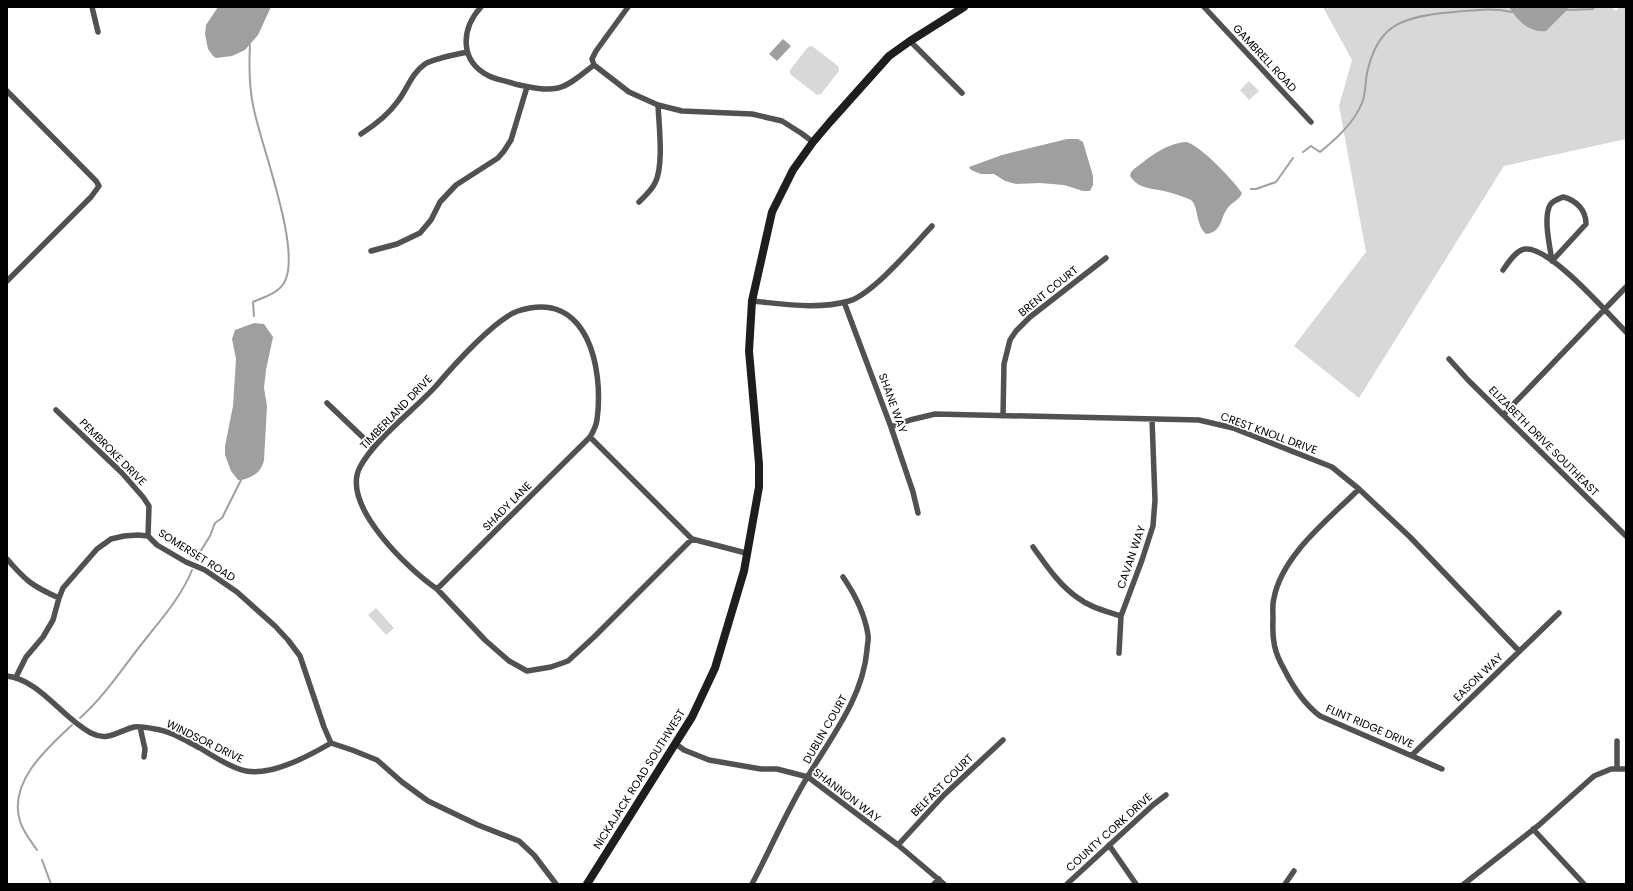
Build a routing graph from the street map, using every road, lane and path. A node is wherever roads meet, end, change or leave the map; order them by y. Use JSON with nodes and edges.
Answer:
{"nodes":[{"id":1,"x":92,"y":7,"type":"edge"},
{"id":2,"x":481,"y":7,"type":"edge"},
{"id":3,"x":628,"y":7,"type":"edge"},
{"id":4,"x":964,"y":7,"type":"edge"},
{"id":5,"x":1204,"y":7,"type":"edge"},
{"id":6,"x":98,"y":32,"type":"dead end"},
{"id":7,"x":910,"y":40,"type":"junction"},
{"id":8,"x":467,"y":52,"type":"junction"},
{"id":9,"x":594,"y":65,"type":"junction"},
{"id":10,"x":527,"y":87,"type":"junction"},
{"id":11,"x":7,"y":91,"type":"edge"},
{"id":12,"x":962,"y":93,"type":"dead end"},
{"id":13,"x":658,"y":106,"type":"junction"},
{"id":14,"x":1311,"y":122,"type":"dead end"},
{"id":15,"x":360,"y":134,"type":"dead end"},
{"id":16,"x":813,"y":142,"type":"junction"},
{"id":17,"x":638,"y":202,"type":"dead end"},
{"id":18,"x":932,"y":226,"type":"dead end"},
{"id":19,"x":371,"y":251,"type":"dead end"},
{"id":20,"x":1106,"y":258,"type":"dead end"},
{"id":21,"x":1552,"y":261,"type":"junction"},
{"id":22,"x":1503,"y":270,"type":"dead end"},
{"id":23,"x":7,"y":281,"type":"edge"},
{"id":24,"x":1626,"y":287,"type":"edge"},
{"id":25,"x":752,"y":301,"type":"junction"},
{"id":26,"x":844,"y":302,"type":"junction"},
{"id":27,"x":1604,"y":310,"type":"junction"},
{"id":28,"x":1626,"y":332,"type":"edge"},
{"id":29,"x":1449,"y":359,"type":"dead end"},
{"id":30,"x":327,"y":403,"type":"dead end"},
{"id":31,"x":56,"y":410,"type":"dead end"},
{"id":32,"x":1504,"y":414,"type":"junction"},
{"id":33,"x":1003,"y":416,"type":"junction"},
{"id":34,"x":1152,"y":419,"type":"junction"},
{"id":35,"x":891,"y":427,"type":"junction"},
{"id":36,"x":590,"y":437,"type":"junction"},
{"id":37,"x":373,"y":448,"type":"junction"},
{"id":38,"x":1359,"y":489,"type":"junction"},
{"id":39,"x":918,"y":513,"type":"dead end"},
{"id":40,"x":148,"y":536,"type":"junction"},
{"id":41,"x":1626,"y":536,"type":"edge"},
{"id":42,"x":692,"y":539,"type":"junction"},
{"id":43,"x":1033,"y":547,"type":"dead end"},
{"id":44,"x":746,"y":552,"type":"junction"},
{"id":45,"x":7,"y":559,"type":"edge"},
{"id":46,"x":843,"y":576,"type":"dead end"},
{"id":47,"x":437,"y":589,"type":"junction"},
{"id":48,"x":59,"y":598,"type":"junction"},
{"id":49,"x":1559,"y":613,"type":"dead end"},
{"id":50,"x":1121,"y":616,"type":"junction"},
{"id":51,"x":1519,"y":651,"type":"junction"},
{"id":52,"x":1119,"y":653,"type":"dead end"},
{"id":53,"x":7,"y":676,"type":"edge"},
{"id":54,"x":16,"y":677,"type":"junction"},
{"id":55,"x":140,"y":727,"type":"junction"},
{"id":56,"x":1003,"y":740,"type":"dead end"},
{"id":57,"x":1617,"y":742,"type":"dead end"},
{"id":58,"x":331,"y":743,"type":"junction"},
{"id":59,"x":676,"y":744,"type":"junction"},
{"id":60,"x":1412,"y":755,"type":"junction"},
{"id":61,"x":144,"y":757,"type":"dead end"},
{"id":62,"x":1442,"y":769,"type":"dead end"},
{"id":63,"x":1618,"y":769,"type":"junction"},
{"id":64,"x":1626,"y":769,"type":"edge"},
{"id":65,"x":808,"y":776,"type":"junction"},
{"id":66,"x":1166,"y":795,"type":"dead end"},
{"id":67,"x":1534,"y":829,"type":"junction"},
{"id":68,"x":898,"y":845,"type":"junction"},
{"id":69,"x":1109,"y":846,"type":"junction"},
{"id":70,"x":1294,"y":870,"type":"dead end"},
{"id":71,"x":939,"y":879,"type":"junction"},
{"id":72,"x":556,"y":884,"type":"edge"},
{"id":73,"x":587,"y":884,"type":"edge"},
{"id":74,"x":752,"y":884,"type":"edge"},
{"id":75,"x":934,"y":884,"type":"edge"},
{"id":76,"x":944,"y":884,"type":"edge"},
{"id":77,"x":1067,"y":884,"type":"edge"},
{"id":78,"x":1136,"y":884,"type":"edge"},
{"id":79,"x":1285,"y":884,"type":"edge"},
{"id":80,"x":1464,"y":884,"type":"edge"},
{"id":81,"x":1584,"y":884,"type":"edge"}],
"edges":[{"from":1,"to":6,"type":"street"},
{"from":2,"to":8,"type":"street"},
{"from":3,"to":9,"type":"street"},
{"from":4,"to":7,"type":"street","name":"NICKAJACK ROAD SOUTHWEST"},
{"from":5,"to":14,"type":"street","name":"GAMBRELL ROAD"},
{"from":7,"to":12,"type":"street"},
{"from":7,"to":16,"type":"street","name":"NICKAJACK ROAD SOUTHWEST"},
{"from":8,"to":10,"type":"street"},
{"from":8,"to":15,"type":"street"},
{"from":9,"to":10,"type":"street"},
{"from":9,"to":13,"type":"street"},
{"from":10,"to":19,"type":"street"},
{"from":11,"to":23,"type":"street"},
{"from":13,"to":16,"type":"street"},
{"from":13,"to":17,"type":"street"},
{"from":16,"to":25,"type":"street","name":"NICKAJACK ROAD SOUTHWEST"},
{"from":18,"to":26,"type":"street"},
{"from":20,"to":33,"type":"street","name":"BRENT COURT"},
{"from":21,"to":21,"type":"street"},
{"from":21,"to":22,"type":"street"},
{"from":21,"to":27,"type":"street"},
{"from":24,"to":27,"type":"street"},
{"from":25,"to":26,"type":"street"},
{"from":25,"to":44,"type":"street","name":"NICKAJACK ROAD SOUTHWEST"},
{"from":26,"to":35,"type":"street","name":"SHANE WAY"},
{"from":27,"to":28,"type":"street"},
{"from":27,"to":32,"type":"street"},
{"from":29,"to":32,"type":"street","name":"ELIZABETH DRIVE SOUTHEAST"},
{"from":30,"to":37,"type":"street"},
{"from":31,"to":40,"type":"street","name":"PEMBROKE DRIVE"},
{"from":32,"to":41,"type":"street","name":"ELIZABETH DRIVE SOUTHEAST"},
{"from":33,"to":34,"type":"street","name":"CREST KNOLL DRIVE"},
{"from":33,"to":35,"type":"street","name":"CREST KNOLL DRIVE"},
{"from":34,"to":38,"type":"street","name":"CREST KNOLL DRIVE"},
{"from":34,"to":50,"type":"street","name":"CAVAN WAY"},
{"from":35,"to":39,"type":"street","name":"SHANE WAY"},
{"from":36,"to":37,"type":"street","name":"TIMBERLAND DRIVE"},
{"from":36,"to":42,"type":"street"},
{"from":36,"to":47,"type":"street","name":"SHADY LANE"},
{"from":37,"to":47,"type":"street","name":"TIMBERLAND DRIVE"},
{"from":38,"to":51,"type":"street","name":"CREST KNOLL DRIVE"},
{"from":38,"to":60,"type":"street","name":"FLINT RIDGE DRIVE"},
{"from":40,"to":48,"type":"street","name":"SOMERSET ROAD"},
{"from":40,"to":58,"type":"street","name":"SOMERSET ROAD"},
{"from":42,"to":44,"type":"street"},
{"from":42,"to":47,"type":"street","name":"TIMBERLAND DRIVE"},
{"from":43,"to":50,"type":"street"},
{"from":44,"to":59,"type":"street","name":"NICKAJACK ROAD SOUTHWEST"},
{"from":45,"to":48,"type":"street"},
{"from":46,"to":65,"type":"street","name":"DUBLIN COURT"},
{"from":48,"to":54,"type":"street","name":"SOMERSET ROAD"},
{"from":49,"to":51,"type":"street","name":"EASON WAY"},
{"from":50,"to":52,"type":"street","name":"CAVAN WAY"},
{"from":51,"to":60,"type":"street","name":"EASON WAY"},
{"from":53,"to":54,"type":"street","name":"WINDSOR DRIVE"},
{"from":54,"to":55,"type":"street","name":"WINDSOR DRIVE"},
{"from":55,"to":58,"type":"street","name":"WINDSOR DRIVE"},
{"from":55,"to":61,"type":"street"},
{"from":56,"to":68,"type":"street","name":"BELFAST COURT"},
{"from":57,"to":63,"type":"street"},
{"from":58,"to":72,"type":"street"},
{"from":59,"to":65,"type":"street","name":"SHANNON WAY"},
{"from":59,"to":73,"type":"street","name":"NICKAJACK ROAD SOUTHWEST"},
{"from":60,"to":62,"type":"street","name":"FLINT RIDGE DRIVE"},
{"from":63,"to":64,"type":"street"},
{"from":63,"to":67,"type":"street"},
{"from":65,"to":68,"type":"street","name":"SHANNON WAY"},
{"from":65,"to":74,"type":"street","name":"DUBLIN COURT"},
{"from":66,"to":69,"type":"street","name":"COUNTY CORK DRIVE"},
{"from":67,"to":80,"type":"street"},
{"from":67,"to":81,"type":"street"},
{"from":68,"to":71,"type":"street","name":"SHANNON WAY"},
{"from":69,"to":77,"type":"street","name":"COUNTY CORK DRIVE"},
{"from":69,"to":78,"type":"street"},
{"from":70,"to":79,"type":"street"},
{"from":71,"to":75,"type":"street"},
{"from":71,"to":76,"type":"street","name":"SHANNON WAY"}]}
